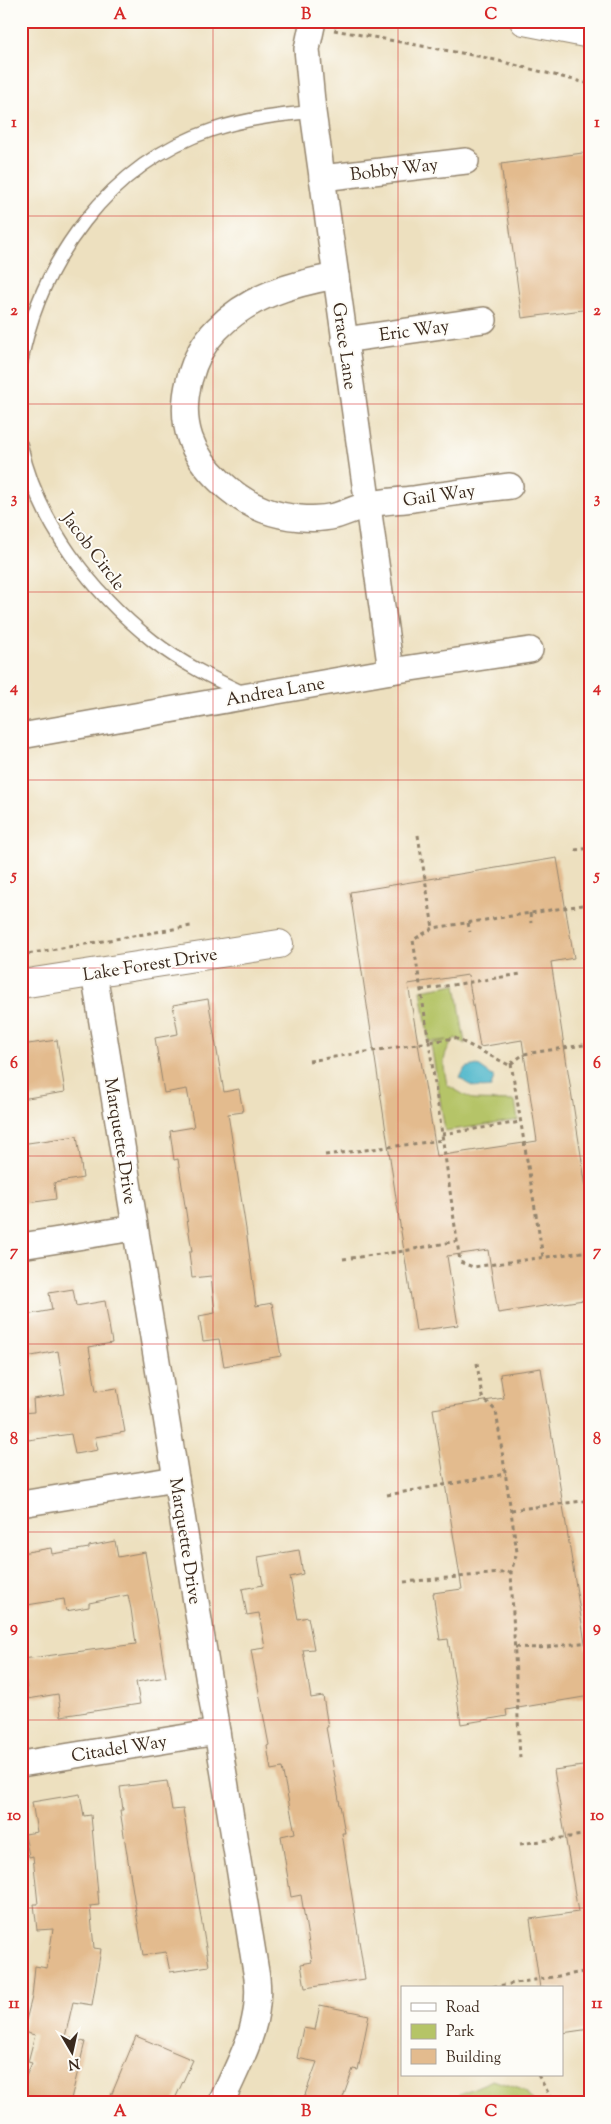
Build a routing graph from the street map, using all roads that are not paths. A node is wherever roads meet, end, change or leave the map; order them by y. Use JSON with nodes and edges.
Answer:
{"nodes":[{"id":1,"x":524,"y":21,"type":"edge"},
{"id":2,"x":313,"y":24,"type":"edge"},
{"id":3,"x":590,"y":34,"type":"edge"},
{"id":4,"x":313,"y":112,"type":"junction"},
{"id":5,"x":466,"y":160,"type":"dead end"},
{"id":6,"x":322,"y":178,"type":"junction"},
{"id":7,"x":336,"y":276,"type":"junction"},
{"id":8,"x":484,"y":320,"type":"dead end"},
{"id":9,"x":344,"y":340,"type":"junction"},
{"id":10,"x":21,"y":364,"type":"edge"},
{"id":11,"x":21,"y":445,"type":"edge"},
{"id":12,"x":28,"y":484,"type":"edge"},
{"id":13,"x":510,"y":486,"type":"dead end"},
{"id":14,"x":368,"y":505,"type":"junction"},
{"id":15,"x":530,"y":650,"type":"dead end"},
{"id":16,"x":391,"y":671,"type":"junction"},
{"id":17,"x":250,"y":696,"type":"junction"},
{"id":18,"x":21,"y":736,"type":"edge"},
{"id":19,"x":279,"y":944,"type":"dead end"},
{"id":20,"x":94,"y":973,"type":"junction"},
{"id":21,"x":21,"y":984,"type":"edge"},
{"id":22,"x":134,"y":1228,"type":"junction"},
{"id":23,"x":21,"y":1246,"type":"edge"},
{"id":24,"x":176,"y":1479,"type":"junction"},
{"id":25,"x":21,"y":1504,"type":"edge"},
{"id":26,"x":217,"y":1732,"type":"junction"},
{"id":27,"x":21,"y":1764,"type":"edge"},
{"id":28,"x":221,"y":2103,"type":"edge"}],
"edges":[{"from":1,"to":3,"type":"street"},
{"from":2,"to":4,"type":"street","name":"Grace Lane"},
{"from":4,"to":6,"type":"street","name":"Grace Lane"},
{"from":4,"to":10,"type":"lane"},
{"from":5,"to":6,"type":"street","name":"Bobby Way"},
{"from":6,"to":7,"type":"street","name":"Grace Lane"},
{"from":7,"to":9,"type":"street","name":"Grace Lane"},
{"from":7,"to":14,"type":"street","name":"Gail Way"},
{"from":8,"to":9,"type":"street","name":"Eric Way"},
{"from":9,"to":14,"type":"street","name":"Grace Lane"},
{"from":11,"to":12,"type":"lane","name":"Jacob Circle"},
{"from":12,"to":17,"type":"lane","name":"Jacob Circle"},
{"from":13,"to":14,"type":"street","name":"Gail Way"},
{"from":14,"to":16,"type":"street","name":"Grace Lane"},
{"from":15,"to":16,"type":"street","name":"Andrea Lane"},
{"from":16,"to":17,"type":"street","name":"Andrea Lane"},
{"from":17,"to":18,"type":"street","name":"Andrea Lane"},
{"from":19,"to":20,"type":"street","name":"Lake Forest Drive"},
{"from":20,"to":21,"type":"street","name":"Lake Forest Drive"},
{"from":20,"to":22,"type":"street","name":"Marquette Drive"},
{"from":22,"to":23,"type":"street"},
{"from":22,"to":24,"type":"street","name":"Marquette Drive"},
{"from":24,"to":25,"type":"street"},
{"from":24,"to":26,"type":"street","name":"Marquette Drive"},
{"from":26,"to":27,"type":"street","name":"Citadel Way"},
{"from":26,"to":28,"type":"street","name":"Marquette Drive"}]}
